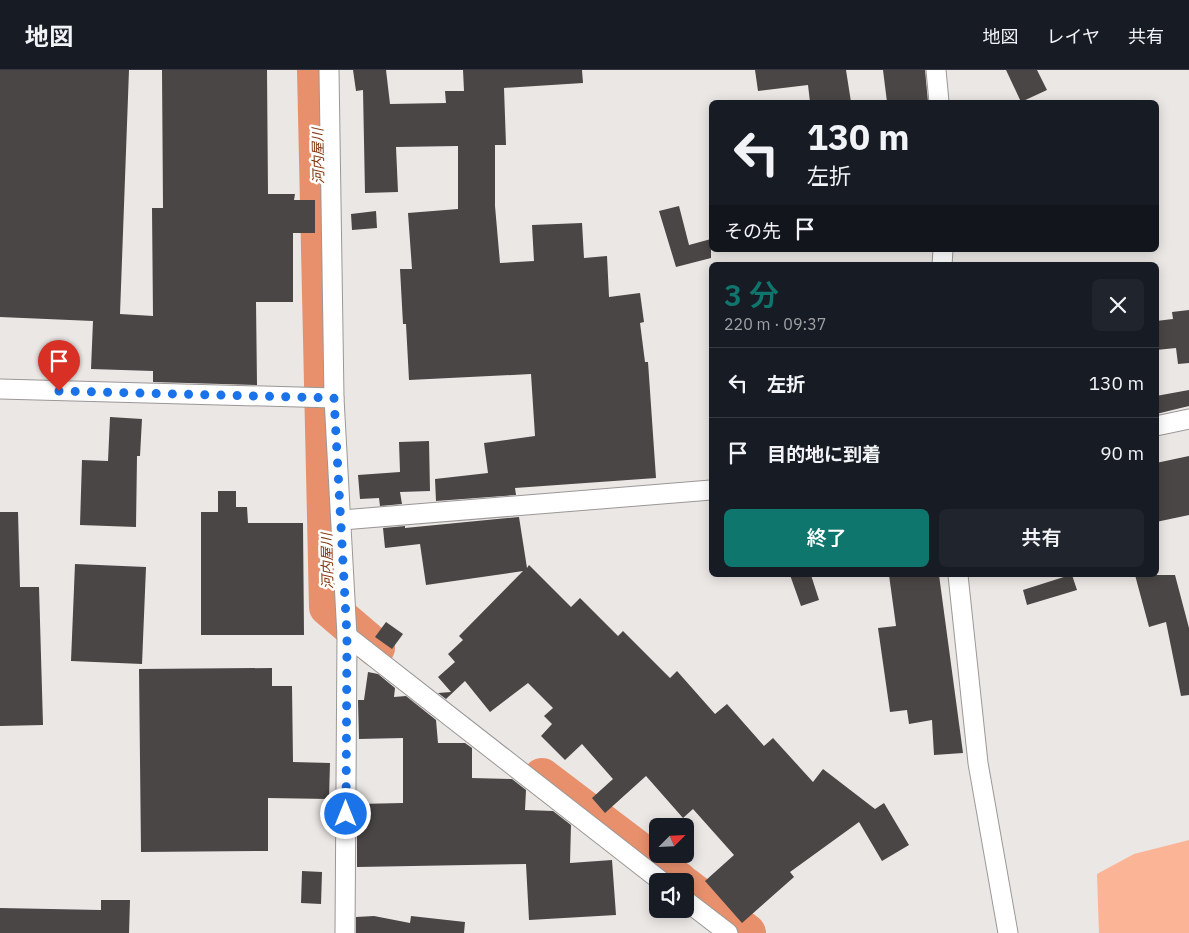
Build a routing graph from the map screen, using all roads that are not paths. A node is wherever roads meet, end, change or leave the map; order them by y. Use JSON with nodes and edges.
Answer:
{"nodes":[{"id":1,"x":329,"y":70,"type":"edge"},
{"id":2,"x":936,"y":70,"type":"edge"},
{"id":3,"x":939,"y":100,"type":"edge"},
{"id":4,"x":0,"y":389,"type":"edge"},
{"id":5,"x":334,"y":398,"type":"junction"},
{"id":6,"x":1189,"y":419,"type":"edge"},
{"id":7,"x":1159,"y":425,"type":"edge"},
{"id":8,"x":709,"y":490,"type":"edge"},
{"id":9,"x":342,"y":520,"type":"junction"},
{"id":10,"x":958,"y":577,"type":"edge"},
{"id":11,"x":347,"y":636,"type":"junction"},
{"id":12,"x":651,"y":873,"type":"edge"},
{"id":13,"x":694,"y":907,"type":"edge"},
{"id":14,"x":345,"y":933,"type":"edge"},
{"id":15,"x":728,"y":933,"type":"edge"},
{"id":16,"x":1008,"y":933,"type":"edge"}],
"edges":[{"from":1,"to":5,"type":"street"},
{"from":2,"to":3,"type":"street"},
{"from":4,"to":5,"type":"street"},
{"from":5,"to":9,"type":"street"},
{"from":6,"to":7,"type":"street"},
{"from":8,"to":9,"type":"street"},
{"from":9,"to":11,"type":"street"},
{"from":10,"to":16,"type":"street"},
{"from":11,"to":12,"type":"street"},
{"from":11,"to":14,"type":"street"},
{"from":13,"to":15,"type":"street"}]}
